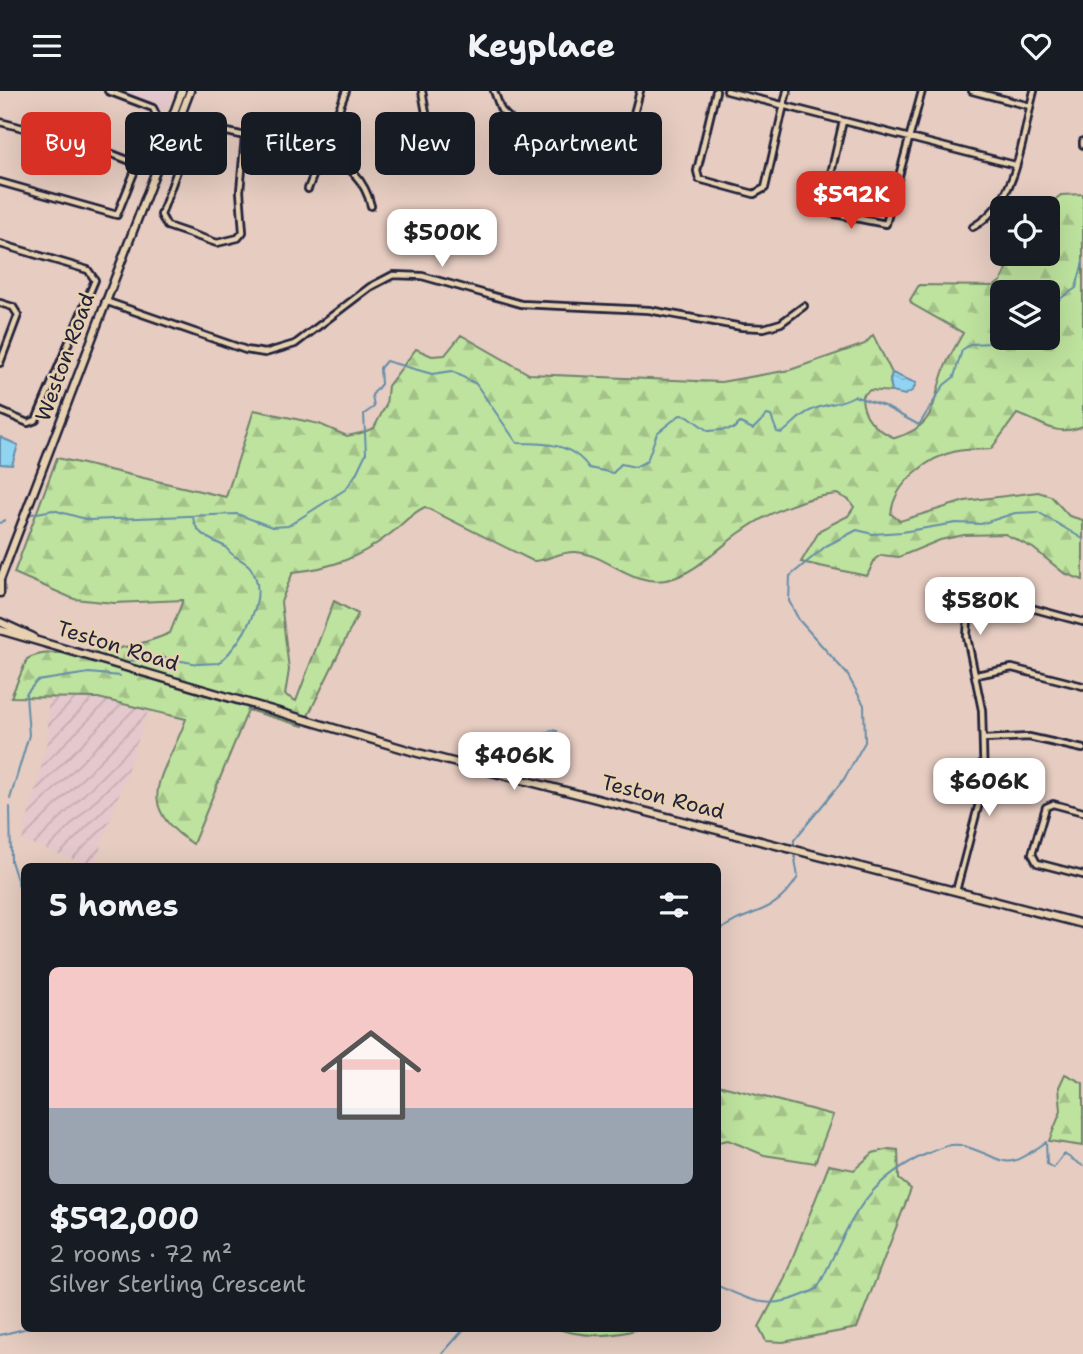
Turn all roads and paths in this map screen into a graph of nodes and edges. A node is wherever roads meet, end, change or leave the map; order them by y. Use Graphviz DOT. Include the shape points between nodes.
graph roads {
  1 [pos="108,91"];
  2 [pos="182,91"];
  3 [pos="190,91"];
  4 [pos="346,91"];
  5 [pos="422,91"];
  6 [pos="494,91"];
  7 [pos="639,91"];
  8 [pos="716,91"];
  9 [pos="726,91"];
  10 [pos="788,91"];
  11 [pos="922,91"];
  12 [pos="972,91"];
  13 [pos="1034,91"];
  14 [pos="784,106"];
  15 [pos="1030,106"];
  16 [pos="157,112"];
  17 [pos="174,112"];
  18 [pos="182,112"];
  19 [pos="338,112"];
  20 [pos="426,112"];
  21 [pos="843,121"];
  22 [pos="0,122"];
  23 [pos="245,136"];
  24 [pos="910,138"];
  25 [pos="125,159"];
  26 [pos="1015,165"];
  27 [pos="134,175"];
  28 [pos="154,175"];
  29 [pos="314,175"];
  30 [pos="358,175"];
  31 [pos="0,182"];
  32 [pos="308,189"];
  33 [pos="371,206"];
  34 [pos="973,227"];
  35 [pos="0,243"];
  36 [pos="105,301"];
  37 [pos="0,303"];
  38 [pos="804,306"];
  39 [pos="0,363"];
  40 [pos="0,411"];
  41 [pos="0,581"];
  42 [pos="0,593"];
  43 [pos="0,622"];
  44 [pos="1083,622"];
  45 [pos="0,630"];
  46 [pos="34,638"];
  47 [pos="976,675"];
  48 [pos="1083,686"];
  49 [pos="983,739"];
  50 [pos="1083,749"];
  51 [pos="1083,812"];
  52 [pos="1083,875"];
  53 [pos="956,891"];
  54 [pos="1083,924"];
  1 -- 16 [label="street"];
  2 -- 17 [label="street, Weston Road"];
  3 -- 18 [label="street, Weston Road"];
  4 -- 19 [label="street"];
  5 -- 20 [label="street"];
  6 -- 7 [label="street" via="501,110 519,128 612,154 624,151"];
  8 -- 14 [label="street" via="699,179 754,194 765,188"];
  9 -- 14 [label="street"];
  10 -- 14 [label="street"];
  11 -- 24 [label="street"];
  12 -- 15 [label="street"];
  13 -- 15 [label="street"];
  14 -- 21 [label="street"];
  15 -- 26 [label="street"];
  21 -- 24 [label="street"];
  21 -- 24 [label="street" via="823,202 830,213 886,224"];
  22 -- 25 [label="street"];
  23 -- 23 [label="street" via="240,191 243,232 238,238 217,243 167,226 161,215 191,132 201,126"];
  24 -- 26 [label="street"];
  26 -- 34 [label="street" via="1004,197"];
  27 -- 31 [label="street" via="121,210 114,216"];
  28 -- 36 [label="street, Weston Road"];
  29 -- 32 [label="street"];
  30 -- 33 [label="street" via="367,187"];
  35 -- 40 [label="street" via="80,268 95,280 36,420 28,423"];
  36 -- 38 [label="street" via="234,347 265,352 295,344 393,275 422,277 521,304 649,310 742,327 781,323"];
  36 -- 41 [label="street, Weston Road"];
  37 -- 39 [label="street" via="13,307 18,315"];
  41 -- 42 [label="street, Weston Road"];
  43 -- 46 [label="street, Teston Road"];
  44 -- 47 [label="street" via="1020,605 969,600 967,637"];
  45 -- 46 [label="street, Teston Road"];
  46 -- 53 [label="street, Teston Road" via="418,753"];
  47 -- 48 [label="street" via="1012,668"];
  47 -- 49 [label="street"];
  49 -- 50 [label="street" via="1029,737"];
  49 -- 53 [label="street" via="983,791"];
  51 -- 52 [label="street" via="1053,804 1046,807 1032,854 1040,864"];
  53 -- 54 [label="street, Teston Road"];
}
